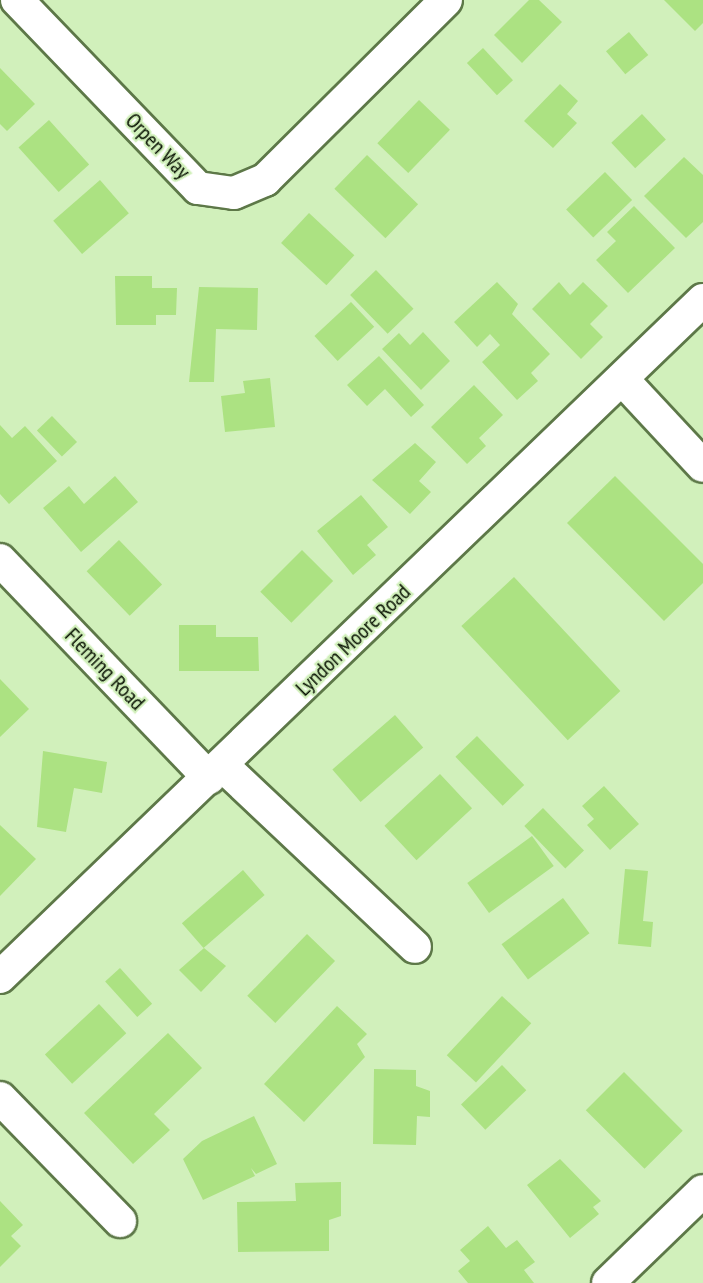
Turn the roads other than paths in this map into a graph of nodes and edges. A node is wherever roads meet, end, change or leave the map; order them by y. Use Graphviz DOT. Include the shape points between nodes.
graph roads {
  1 [pos="17,0"];
  2 [pos="446,0"];
  3 [pos="703,300"];
  4 [pos="623,380"];
  5 [pos="703,466"];
  6 [pos="0,560"];
  7 [pos="216,772"];
  8 [pos="415,947"];
  9 [pos="0,977"];
  10 [pos="0,1098"];
  11 [pos="703,1191"];
  12 [pos="120,1221"];
  13 [pos="608,1283"];
  1 -- 2 [label="street, Orpen Way" via="198,188 234,193 265,180"];
  3 -- 4 [label="street, Lyndon Moore Road"];
  4 -- 5 [label="street"];
  4 -- 7 [label="street, Lyndon Moore Road"];
  6 -- 7 [label="street, Fleming Road"];
  7 -- 8 [label="street, Fleming Road"];
  7 -- 9 [label="street, Lyndon Moore Road"];
  10 -- 12 [label="street"];
  11 -- 13 [label="street"];
}
